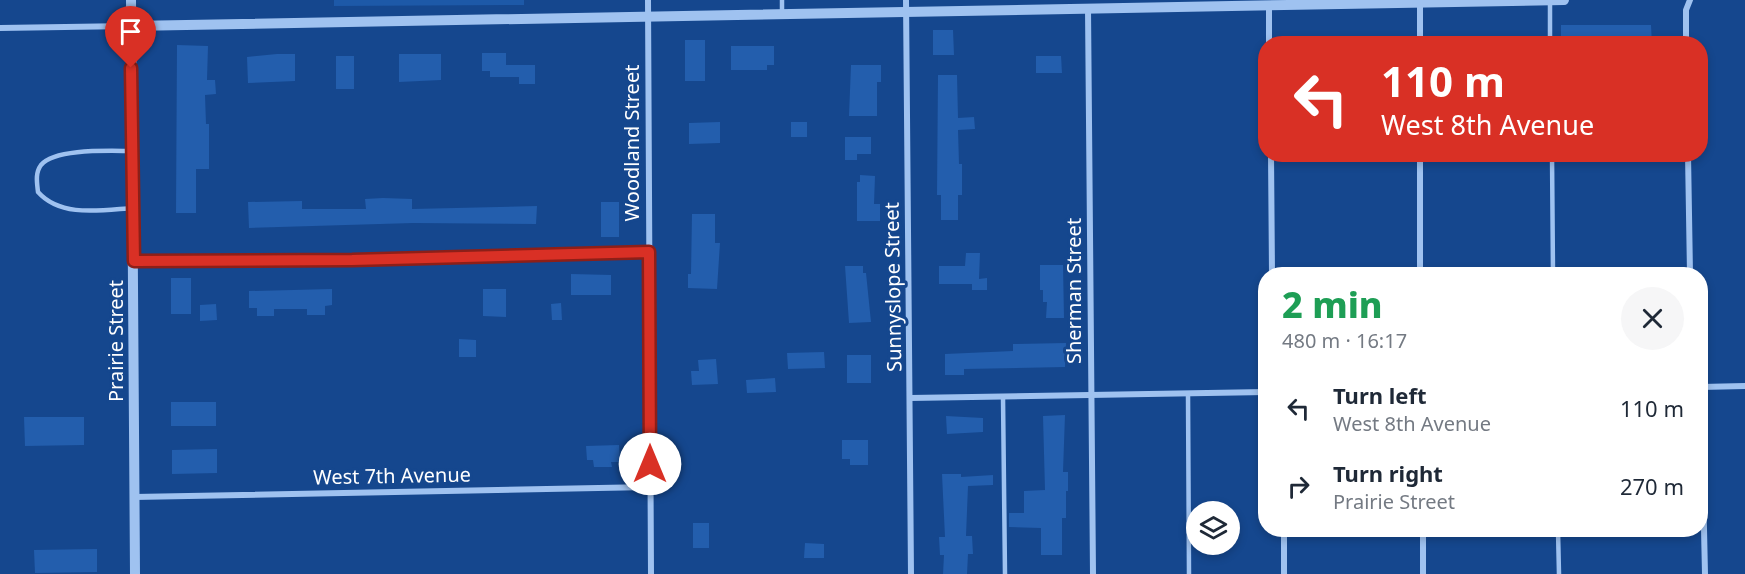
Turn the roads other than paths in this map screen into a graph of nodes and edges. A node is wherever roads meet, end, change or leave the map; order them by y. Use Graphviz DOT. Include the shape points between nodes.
graph roads {
  1 [pos="131,0"];
  2 [pos="648,0"];
  3 [pos="782,0"];
  4 [pos="1550,0"];
  5 [pos="1562,0"];
  6 [pos="1690,0"];
  7 [pos="1420,1"];
  8 [pos="1309,2"];
  9 [pos="1176,3"];
  10 [pos="1039,4"];
  11 [pos="1269,5"];
  12 [pos="906,6"];
  13 [pos="1088,8"];
  14 [pos="782,13"];
  15 [pos="648,15"];
  16 [pos="130,26"];
  17 [pos="0,28"];
  18 [pos="1269,36"];
  19 [pos="1420,36"];
  20 [pos="1550,36"];
  21 [pos="1686,36"];
  22 [pos="132,151"];
  23 [pos="1271,162"];
  24 [pos="1420,162"];
  25 [pos="1552,162"];
  26 [pos="1688,162"];
  27 [pos="133,208"];
  28 [pos="649,252"];
  29 [pos="134,261"];
  30 [pos="1272,267"];
  31 [pos="1420,267"];
  32 [pos="1553,267"];
  33 [pos="1690,267"];
  34 [pos="1745,386"];
  35 [pos="1708,387"];
  36 [pos="1258,392"];
  37 [pos="1188,394"];
  38 [pos="1091,396"];
  39 [pos="1003,398"];
  40 [pos="910,399"];
  41 [pos="650,487"];
  42 [pos="134,497"];
  43 [pos="1284,537"];
  44 [pos="1423,537"];
  45 [pos="1558,537"];
  46 [pos="1704,537"];
  47 [pos="135,574"];
  48 [pos="651,574"];
  49 [pos="911,574"];
  50 [pos="1005,574"];
  51 [pos="1093,574"];
  52 [pos="1189,574"];
  53 [pos="1284,574"];
  54 [pos="1423,574"];
  55 [pos="1559,574"];
  56 [pos="1705,574"];
  1 -- 16 [label="street, Prairie Street"];
  2 -- 15 [label="street, Woodland Street"];
  3 -- 14 [label="lane"];
  4 -- 5 [label="street"];
  4 -- 7 [label="street"];
  4 -- 20 [label="lane"];
  6 -- 21 [label="street"];
  7 -- 8 [label="street"];
  7 -- 19 [label="street"];
  8 -- 11 [label="street"];
  9 -- 11 [label="street"];
  9 -- 13 [label="street"];
  10 -- 12 [label="street"];
  10 -- 13 [label="street"];
  11 -- 18 [label="street"];
  12 -- 14 [label="street"];
  12 -- 40 [label="street, Sunnyslope Street"];
  13 -- 38 [label="street, Sherman Street"];
  14 -- 15 [label="street"];
  15 -- 16 [label="street"];
  15 -- 28 [label="street, Woodland Street"];
  16 -- 17 [label="street"];
  16 -- 22 [label="street, Prairie Street"];
  22 -- 27 [label="street, Prairie Street"];
  22 -- 27 [label="lane" via="54,156 41,166 36,178 38,192 56,206 87,211"];
  23 -- 30 [label="street"];
  24 -- 31 [label="street"];
  25 -- 32 [label="lane"];
  26 -- 33 [label="street"];
  27 -- 29 [label="street, Prairie Street"];
  28 -- 29 [label="street"];
  28 -- 41 [label="street, Woodland Street"];
  29 -- 42 [label="street, Prairie Street"];
  34 -- 35 [label="street"];
  36 -- 37 [label="street"];
  37 -- 38 [label="street"];
  37 -- 52 [label="lane"];
  38 -- 39 [label="street"];
  38 -- 51 [label="street, Sherman Street"];
  39 -- 40 [label="street"];
  39 -- 50 [label="lane"];
  40 -- 49 [label="street, Sunnyslope Street"];
  41 -- 42 [label="street, West 7th Avenue"];
  41 -- 48 [label="street, Woodland Street"];
  42 -- 47 [label="street, Prairie Street"];
  43 -- 53 [label="street"];
  44 -- 54 [label="street"];
  45 -- 55 [label="lane"];
  46 -- 56 [label="street"];
}
